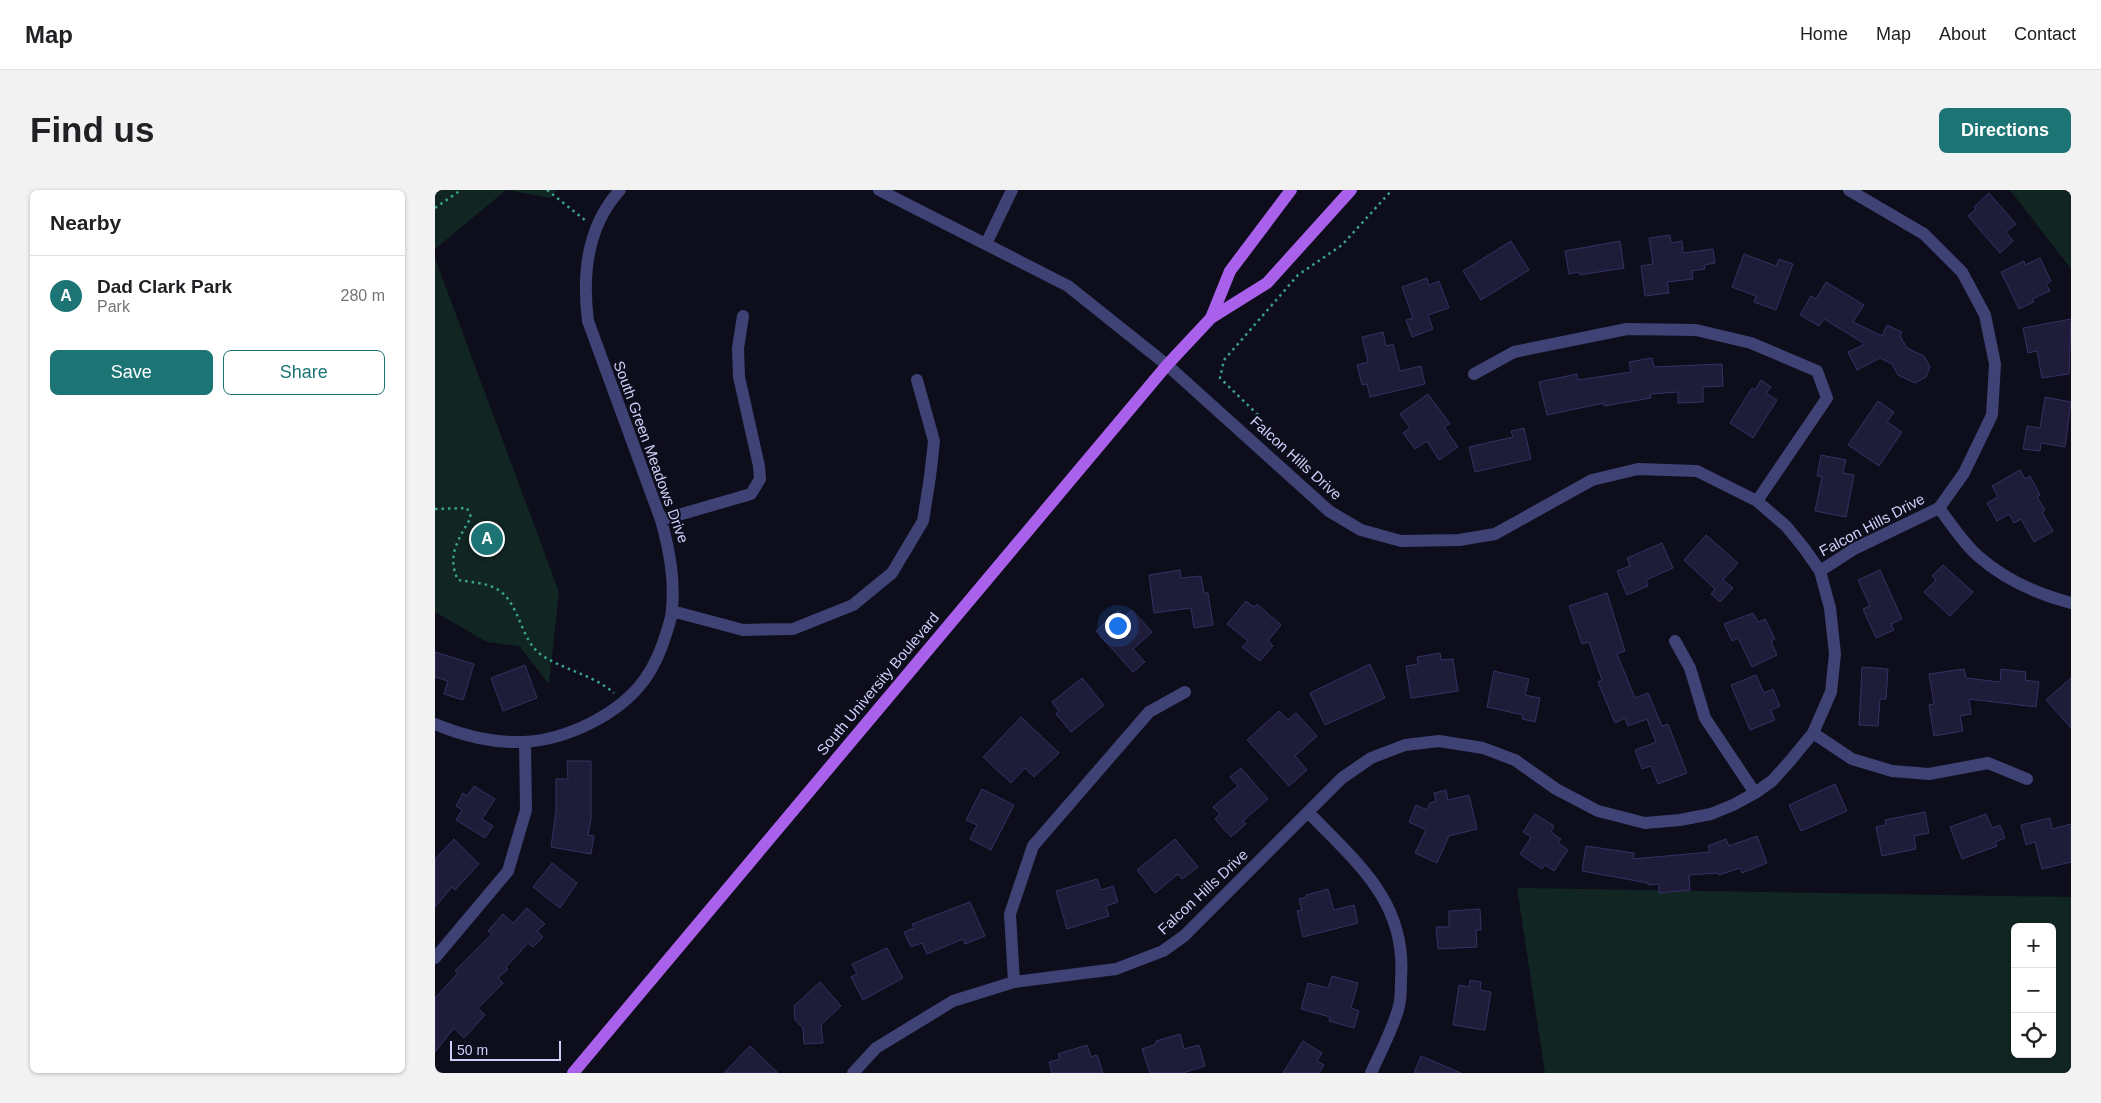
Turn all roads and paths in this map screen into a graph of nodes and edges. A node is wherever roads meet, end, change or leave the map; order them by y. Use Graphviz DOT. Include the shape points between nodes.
graph roads {
  1 [pos="461,190"];
  2 [pos="547,190"];
  3 [pos="621,190"];
  4 [pos="879,190"];
  5 [pos="1012,190"];
  6 [pos="1291,190"];
  7 [pos="1351,190"];
  8 [pos="1392,190"];
  9 [pos="1849,190"];
  10 [pos="435,208"];
  11 [pos="596,229"];
  12 [pos="986,244"];
  13 [pos="743,316"];
  14 [pos="1211,318"];
  15 [pos="1167,366"];
  16 [pos="1474,374"];
  17 [pos="917,380"];
  18 [pos="1258,415"];
  19 [pos="1757,501"];
  20 [pos="435,508"];
  21 [pos="1939,508"];
  22 [pos="661,520"];
  23 [pos="1820,571"];
  24 [pos="2071,603"];
  25 [pos="672,611"];
  26 [pos="1675,641"];
  27 [pos="1185,692"];
  28 [pos="623,702"];
  29 [pos="435,724"];
  30 [pos="1813,733"];
  31 [pos="525,742"];
  32 [pos="2027,779"];
  33 [pos="1755,794"];
  34 [pos="1309,813"];
  35 [pos="435,958"];
  36 [pos="1014,982"];
  37 [pos="573,1073"];
  38 [pos="853,1073"];
  39 [pos="1371,1073"];
  1 -- 10 [label="path"];
  2 -- 11 [label="path"];
  3 -- 11 [label="street, South Green Meadows Drive" via="610,202"];
  4 -- 12 [label="street"];
  5 -- 12 [label="street"];
  6 -- 14 [label="main road, South University Boulevard" via="1230,271"];
  7 -- 14 [label="main road, South University Boulevard" via="1267,283"];
  8 -- 18 [label="path" via="1342,245 1298,275 1224,360 1220,378"];
  9 -- 21 [label="street, Falcon Hills Drive" via="1924,234 1962,272 1985,315 1995,364 1992,415 1964,473"];
  11 -- 22 [label="street, South Green Meadows Drive" via="587,258 584,291 588,321"];
  12 -- 15 [label="street" via="1068,286"];
  13 -- 22 [label="street" via="738,348 739,377 760,479 751,494"];
  14 -- 15 [label="main road, South University Boulevard"];
  15 -- 19 [label="street, Falcon Hills Drive" via="1329,511 1361,530 1401,541 1459,540 1495,534 1592,480 1639,468 1697,471"];
  15 -- 37 [label="main road, South University Boulevard"];
  16 -- 19 [label="street" via="1514,352 1627,329 1696,330 1742,340 1817,371 1827,398"];
  17 -- 25 [label="street" via="934,441 931,477 923,521 892,573 853,605 793,629 743,630"];
  19 -- 23 [label="street, Falcon Hills Drive" via="1786,526"];
  20 -- 28 [label="path" via="467,508 471,517 454,549 452,568 458,580 495,588 507,597 533,648 543,656 583,673 608,688"];
  21 -- 23 [label="street, Falcon Hills Drive" via="1854,549"];
  21 -- 24 [label="street, Falcon Hills Drive" via="1977,556 2044,596"];
  22 -- 25 [label="street, South Green Meadows Drive" via="670,554"];
  23 -- 30 [label="street, Falcon Hills Drive" via="1830,608 1835,654 1831,692"];
  25 -- 28 [label="street, South Green Meadows Drive" via="656,660 644,680"];
  26 -- 33 [label="street" via="1690,668 1705,718"];
  27 -- 36 [label="street" via="1149,712 1033,846 1010,914"];
  28 -- 31 [label="street, South Green Meadows Drive" via="580,728"];
  29 -- 31 [label="street, South Green Meadows Drive" via="461,735 489,741"];
  30 -- 32 [label="street" via="1852,759 1893,771 1929,774 1988,763"];
  30 -- 33 [label="street, Falcon Hills Drive" via="1772,780"];
  31 -- 35 [label="street" via="526,810 508,871"];
  33 -- 34 [label="street, Falcon Hills Drive" via="1711,814 1645,823 1598,811 1556,789 1515,760 1483,748 1439,740 1405,745 1371,758 1342,778"];
  34 -- 36 [label="street, Falcon Hills Drive" via="1184,936 1163,951 1116,969"];
  34 -- 39 [label="street" via="1370,877 1390,911 1401,942 1399,1006"];
  36 -- 38 [label="street, Falcon Hills Drive" via="953,1000 876,1048"];
}
